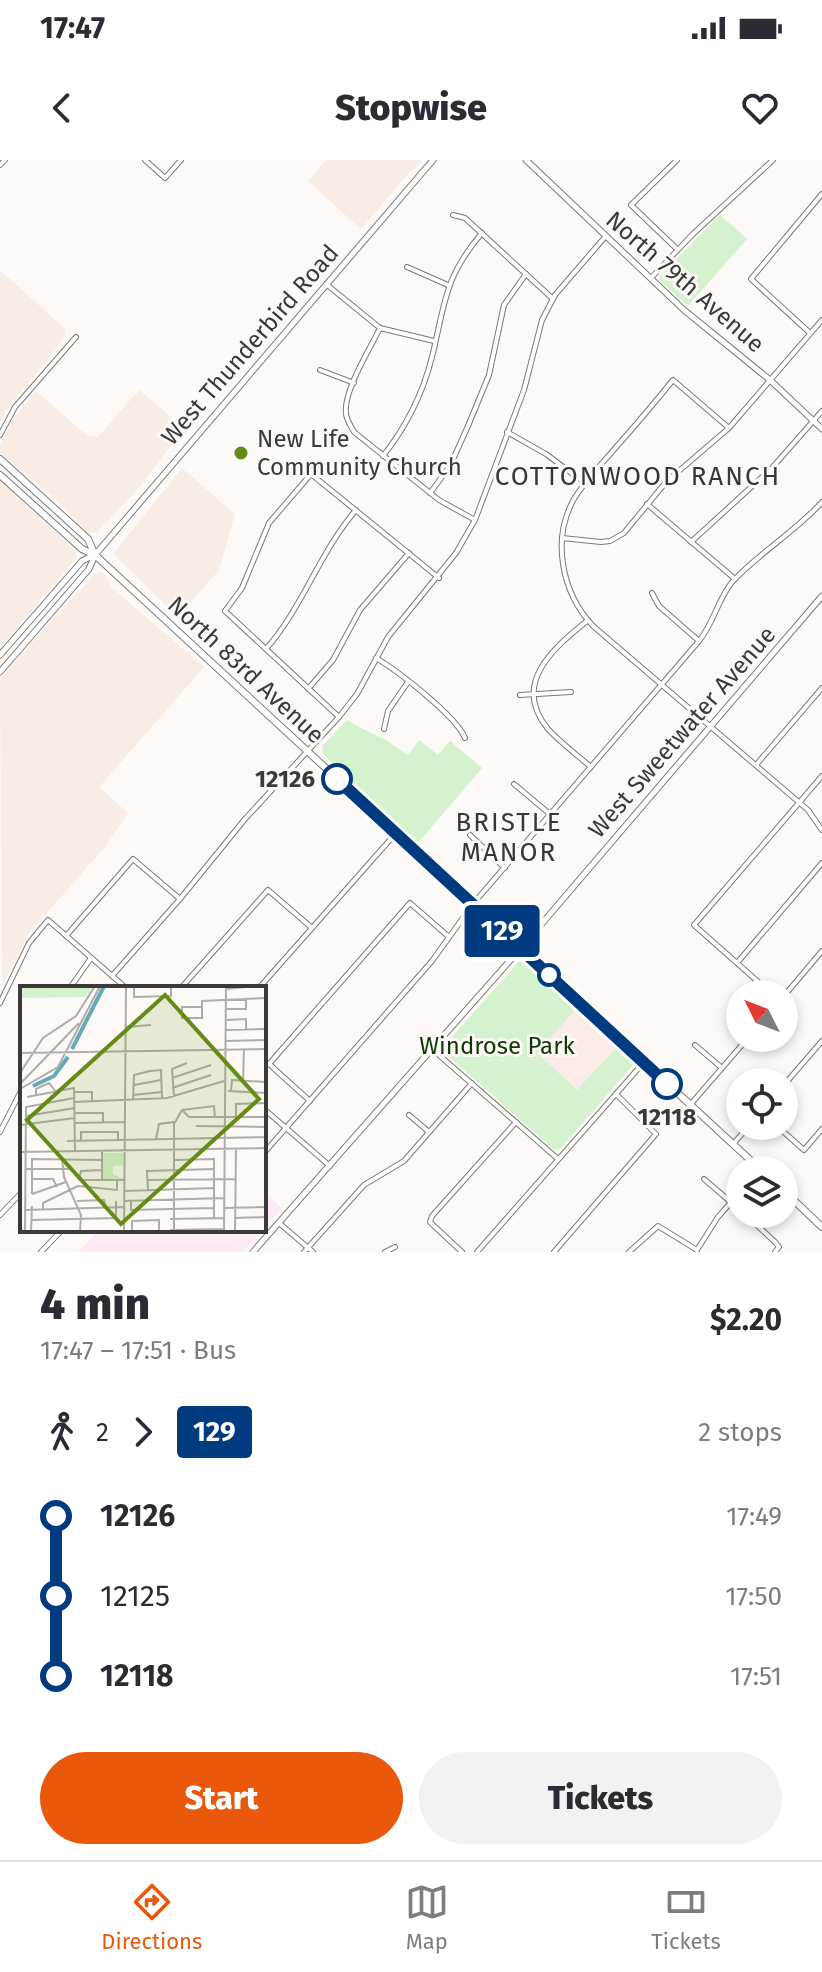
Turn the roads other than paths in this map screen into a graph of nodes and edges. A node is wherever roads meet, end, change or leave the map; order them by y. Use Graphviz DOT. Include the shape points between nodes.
graph roads {
  1 [pos="5,160"];
  2 [pos="145,160"];
  3 [pos="181,160"];
  4 [pos="433,160"];
  5 [pos="526,160"];
  6 [pos="677,160"];
  7 [pos="773,160"];
  8 [pos="0,165"];
  9 [pos="822,194"];
  10 [pos="453,215"];
  11 [pos="482,233"];
  12 [pos="605,237"];
  13 [pos="677,249"];
  14 [pos="407,267"];
  15 [pos="526,274"];
  16 [pos="650,279"];
  17 [pos="326,284"];
  18 [pos="448,285"];
  19 [pos="553,299"];
  20 [pos="822,320"];
  21 [pos="380,328"];
  22 [pos="810,333"];
  23 [pos="76,337"];
  24 [pos="434,341"];
  25 [pos="320,370"];
  26 [pos="770,380"];
  27 [pos="354,383"];
  28 [pos="822,411"];
  29 [pos="813,421"];
  30 [pos="729,428"];
  31 [pos="822,429"];
  32 [pos="507,432"];
  33 [pos="0,435"];
  34 [pos="383,456"];
  35 [pos="0,459"];
  36 [pos="0,475"];
  37 [pos="585,483"];
  38 [pos="430,493"];
  39 [pos="822,502"];
  40 [pos="647,504"];
  41 [pos="356,510"];
  42 [pos="475,520"];
  43 [pos="562,538"];
  44 [pos="691,542"];
  45 [pos="409,553"];
  46 [pos="95,555"];
  47 [pos="439,578"];
  48 [pos="735,579"];
  49 [pos="652,593"];
  50 [pos="822,596"];
  51 [pos="588,620"];
  52 [pos="699,641"];
  53 [pos="266,649"];
  54 [pos="0,655"];
  55 [pos="376,658"];
  56 [pos="0,672"];
  57 [pos="408,682"];
  58 [pos="661,685"];
  59 [pos="822,688"];
  60 [pos="308,689"];
  61 [pos="571,692"];
  62 [pos="535,694"];
  63 [pos="520,695"];
  64 [pos="339,717"];
  65 [pos="710,727"];
  66 [pos="384,729"];
  67 [pos="465,738"];
  68 [pos="308,752"];
  69 [pos="755,766"];
  70 [pos="591,767"];
  71 [pos="822,776"];
  72 [pos="514,784"];
  73 [pos="799,803"];
  74 [pos="551,815"];
  75 [pos="822,830"];
  76 [pos="396,833"];
  77 [pos="470,835"];
  78 [pos="822,863"];
  79 [pos="505,868"];
  80 [pos="180,899"];
  81 [pos="473,904"];
  82 [pos="312,928"];
  83 [pos="66,936"];
  84 [pos="449,937"];
  85 [pos="521,948"];
  86 [pos="822,951"];
  87 [pos="91,958"];
  88 [pos="737,963"];
  89 [pos="112,976"];
  90 [pos="756,980"];
  91 [pos="798,980"];
  92 [pos="71,986"];
  93 [pos="124,986"];
  94 [pos="183,986"];
  95 [pos="261,986"];
  96 [pos="0,1003"];
  97 [pos="822,1041"];
  98 [pos="695,1045"];
  99 [pos="432,1049"];
  100 [pos="736,1052"];
  101 [pos="644,1062"];
  102 [pos="722,1068"];
  103 [pos="798,1069"];
  104 [pos="472,1083"];
  105 [pos="20,1093"];
  106 [pos="616,1094"];
  107 [pos="310,1101"];
  108 [pos="690,1105"];
  109 [pos="266,1111"];
  110 [pos="409,1115"];
  111 [pos="516,1122"];
  112 [pos="286,1128"];
  113 [pos="822,1129"];
  114 [pos="0,1132"];
  115 [pos="429,1132"];
  116 [pos="737,1140"];
  117 [pos="793,1140"];
  118 [pos="733,1144"];
  119 [pos="266,1151"];
  120 [pos="746,1156"];
  121 [pos="558,1159"];
  122 [pos="330,1166"];
  123 [pos="704,1179"];
  124 [pos="20,1194"];
  125 [pos="726,1198"];
  126 [pos="798,1204"];
  127 [pos="726,1208"];
  128 [pos="0,1215"];
  129 [pos="279,1223"];
  130 [pos="822,1227"];
  131 [pos="758,1228"];
  132 [pos="60,1232"];
  133 [pos="395,1247"];
  134 [pos="777,1249"];
  135 [pos="308,1251"];
  136 [pos="696,1251"];
  137 [pos="41,1252"];
  138 [pos="253,1252"];
  139 [pos="385,1252"];
  140 [pos="462,1252"];
  141 [pos="477,1252"];
  142 [pos="554,1252"];
  143 [pos="629,1252"];
  1 -- 8 [label="street"];
  2 -- 3 [label="street" via="165,178"];
  4 -- 17 [label="street, West Thunderbird Road"];
  5 -- 12 [label="street, North 79th Avenue"];
  6 -- 13 [label="street" via="631,205"];
  7 -- 13 [label="street"];
  9 -- 22 [label="street" via="751,279"];
  10 -- 11 [label="street"];
  11 -- 15 [label="street"];
  11 -- 18 [label="street"];
  12 -- 16 [label="street, North 79th Avenue"];
  12 -- 19 [label="street"];
  13 -- 16 [label="street"];
  14 -- 18 [label="street"];
  15 -- 19 [label="street"];
  15 -- 38 [label="street" via="504,305 489,375 468,426 450,466"];
  16 -- 26 [label="street, North 79th Avenue"];
  17 -- 21 [label="street"];
  17 -- 46 [label="street, West Thunderbird Road"];
  18 -- 24 [label="street"];
  19 -- 32 [label="street" via="539,327 524,390"];
  20 -- 22 [label="street"];
  21 -- 24 [label="street"];
  21 -- 27 [label="street"];
  22 -- 26 [label="street"];
  23 -- 33 [label="street" via="15,407"];
  24 -- 34 [label="street" via="409,420"];
  25 -- 27 [label="street"];
  26 -- 29 [label="street, North 79th Avenue"];
  26 -- 30 [label="street"];
  27 -- 34 [label="street" via="345,411 354,432"];
  28 -- 29 [label="street"];
  29 -- 31 [label="street, North 79th Avenue"];
  29 -- 44 [label="street" via="771,469"];
  30 -- 37 [label="street" via="673,380"];
  30 -- 40 [label="street"];
  32 -- 37 [label="street"];
  32 -- 42 [label="street"];
  34 -- 38 [label="street"];
  35 -- 46 [label="main road, North 83rd Avenue" via="88,539"];
  36 -- 46 [label="main road, North 83rd Avenue"];
  37 -- 43 [label="street" via="569,510"];
  38 -- 42 [label="street"];
  39 -- 48 [label="street"];
  40 -- 43 [label="street" via="618,538"];
  40 -- 44 [label="street"];
  41 -- 45 [label="street"];
  41 -- 53 [label="street" via="333,538 285,628"];
  41 -- 53 [label="street" via="311,474 269,523 242,588 225,611"];
  42 -- 47 [label="street"];
  43 -- 51 [label="street" via="565,578"];
  44 -- 48 [label="street"];
  45 -- 47 [label="street"];
  45 -- 60 [label="street" via="360,610 333,660"];
  46 -- 54 [label="street, West Thunderbird Road" via="82,561"];
  46 -- 56 [label="street, West Thunderbird Road" via="89,569"];
  46 -- 68 [label="main road, North 83rd Avenue"];
  47 -- 55 [label="street"];
  48 -- 52 [label="street"];
  49 -- 52 [label="street" via="659,606"];
  50 -- 65 [label="street, West Sweetwater Avenue"];
  51 -- 58 [label="street"];
  51 -- 62 [label="street" via="547,656 538,670"];
  52 -- 58 [label="street"];
  53 -- 60 [label="street"];
  55 -- 57 [label="street"];
  55 -- 64 [label="street"];
  57 -- 66 [label="street" via="388,711"];
  57 -- 67 [label="street"];
  58 -- 65 [label="street"];
  58 -- 70 [label="street"];
  59 -- 69 [label="street"];
  60 -- 64 [label="street"];
  61 -- 62 [label="street"];
  62 -- 63 [label="street"];
  62 -- 70 [label="street" via="545,725"];
  64 -- 68 [label="street"];
  65 -- 69 [label="street"];
  65 -- 85 [label="street, West Sweetwater Avenue"];
  68 -- 76 [label="main road, North 83rd Avenue"];
  68 -- 80 [label="street"];
  69 -- 73 [label="street"];
  70 -- 74 [label="street"];
  71 -- 73 [label="street"];
  72 -- 74 [label="street"];
  73 -- 75 [label="street"];
  73 -- 88 [label="street" via="694,925"];
  74 -- 79 [label="street"];
  76 -- 81 [label="main road, North 83rd Avenue"];
  76 -- 82 [label="street"];
  77 -- 79 [label="street"];
  78 -- 88 [label="street"];
  79 -- 81 [label="street"];
  80 -- 83 [label="street" via="133,859"];
  80 -- 89 [label="street"];
  81 -- 84 [label="street"];
  81 -- 85 [label="main road, North 83rd Avenue"];
  82 -- 94 [label="street" via="268,890"];
  82 -- 95 [label="street"];
  83 -- 87 [label="street"];
  83 -- 96 [label="street" via="48,920 29,943"];
  84 -- 107 [label="street"];
  84 -- 107 [label="street" via="410,903 269,1064"];
  85 -- 99 [label="street, West Sweetwater Avenue"];
  85 -- 101 [label="main road, North 83rd Avenue"];
  86 -- 91 [label="street"];
  87 -- 89 [label="street"];
  87 -- 92 [label="street"];
  88 -- 90 [label="street"];
  89 -- 93 [label="street"];
  97 -- 103 [label="street"];
  98 -- 102 [label="street"];
  99 -- 104 [label="street"];
  99 -- 122 [label="street, West Sweetwater Avenue"];
  100 -- 102 [label="street"];
  101 -- 106 [label="street"];
  101 -- 108 [label="main road, North 83rd Avenue"];
  102 -- 108 [label="street"];
  104 -- 111 [label="street"];
  104 -- 115 [label="street"];
  105 -- 114 [label="street"];
  106 -- 121 [label="street"];
  106 -- 142 [label="street" via="656,1134"];
  107 -- 112 [label="street"];
  108 -- 118 [label="main road, North 83rd Avenue"];
  109 -- 112 [label="street"];
  110 -- 115 [label="street"];
  111 -- 121 [label="street"];
  111 -- 140 [label="street" via="432,1216 430,1222"];
  112 -- 119 [label="street"];
  112 -- 122 [label="street"];
  113 -- 117 [label="street" via="804,1150"];
  115 -- 135 [label="street" via="404,1161 364,1185"];
  116 -- 118 [label="street"];
  118 -- 120 [label="main road, North 83rd Avenue"];
  121 -- 141 [label="street"];
  122 -- 129 [label="street, West Sweetwater Avenue"];
  123 -- 125 [label="street"];
  124 -- 128 [label="street"];
  126 -- 130 [label="main road"];
  127 -- 136 [label="street"];
  129 -- 135 [label="street"];
  129 -- 138 [label="street, West Sweetwater Avenue"];
  131 -- 134 [label="street"];
  132 -- 137 [label="street"];
  133 -- 139 [label="street"];
  136 -- 143 [label="street" via="658,1226"];
}
